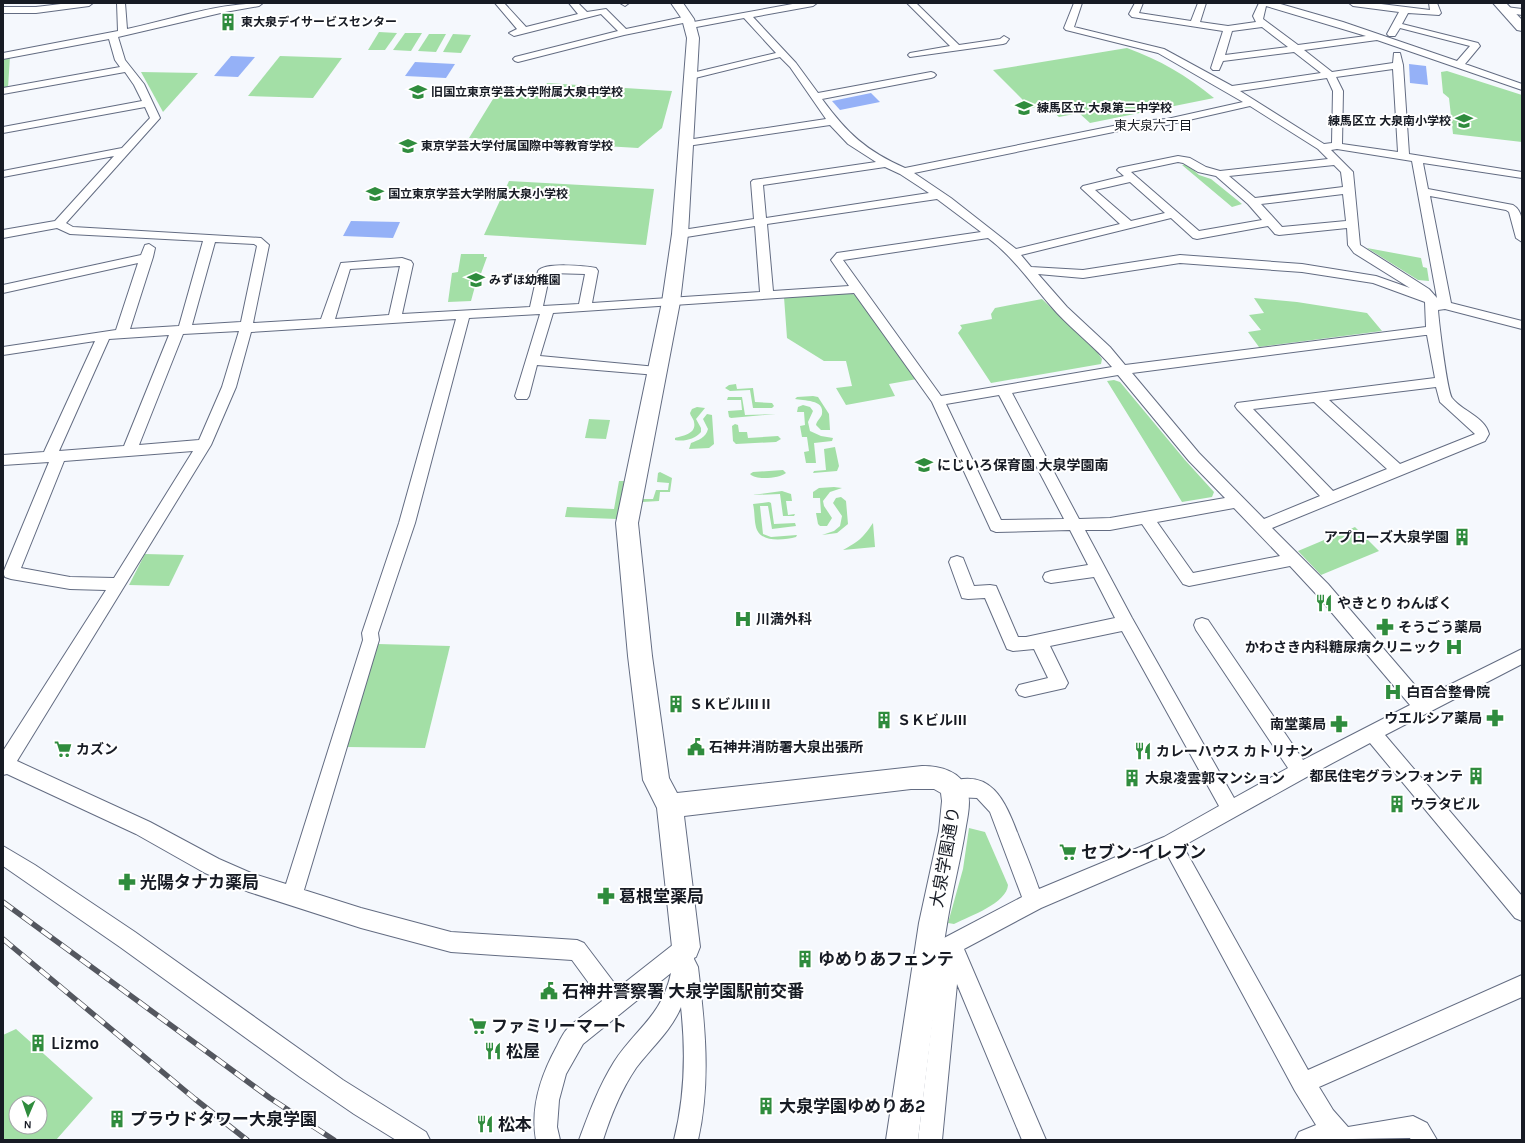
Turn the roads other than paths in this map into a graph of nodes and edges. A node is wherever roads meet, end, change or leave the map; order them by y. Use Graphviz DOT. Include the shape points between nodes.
graph roads {
  1 [pos="89,3"];
  2 [pos="121,3"];
  3 [pos="259,3"];
  4 [pos="499,3"];
  5 [pos="573,3"];
  6 [pos="677,3"];
  7 [pos="813,3"];
  8 [pos="911,3"];
  9 [pos="1078,3"];
  10 [pos="1139,3"];
  11 [pos="1202,3"];
  12 [pos="1263,3"];
  13 [pos="1267,3"];
  14 [pos="1353,3"];
  15 [pos="1433,3"];
  16 [pos="246,4"];
  17 [pos="1500,5"];
  18 [pos="3,10"];
  19 [pos="1405,10"];
  20 [pos="1522,12"];
  21 [pos="746,15"];
  22 [pos="585,16"];
  23 [pos="690,22"];
  24 [pos="1265,24"];
  25 [pos="1340,24"];
  26 [pos="1194,25"];
  27 [pos="1397,25"];
  28 [pos="1522,27"];
  29 [pos="1228,29"];
  30 [pos="524,31"];
  31 [pos="624,32"];
  32 [pos="514,33"];
  33 [pos="118,34"];
  34 [pos="1378,37"];
  35 [pos="1004,39"];
  36 [pos="1392,42"];
  37 [pos="957,48"];
  38 [pos="1297,48"];
  39 [pos="782,54"];
  40 [pos="913,55"];
  41 [pos="3,56"];
  42 [pos="518,59"];
  43 [pos="1219,59"];
  44 [pos="1398,64"];
  45 [pos="1459,65"];
  46 [pos="126,69"];
  47 [pos="931,75"];
  48 [pos="1330,75"];
  49 [pos="691,76"];
  50 [pos="1207,76"];
  51 [pos="1522,87"];
  52 [pos="1230,89"];
  53 [pos="3,91"];
  54 [pos="816,97"];
  55 [pos="149,103"];
  56 [pos="1251,103"];
  57 [pos="832,120"];
  58 [pos="3,130"];
  59 [pos="687,143"];
  60 [pos="1337,146"];
  61 [pos="1322,147"];
  62 [pos="125,151"];
  63 [pos="1404,157"];
  64 [pos="1417,159"];
  65 [pos="1336,161"];
  66 [pos="886,164"];
  67 [pos="904,172"];
  68 [pos="3,174"];
  69 [pos="1220,174"];
  70 [pos="1522,175"];
  71 [pos="1132,178"];
  72 [pos="1349,190"];
  73 [pos="1424,192"];
  74 [pos="939,195"];
  75 [pos="1252,202"];
  76 [pos="1174,214"];
  77 [pos="1270,222"];
  78 [pos="761,223"];
  79 [pos="59,224"];
  80 [pos="1127,224"];
  81 [pos="1353,224"];
  82 [pos="3,234"];
  83 [pos="680,234"];
  84 [pos="991,234"];
  85 [pos="152,235"];
  86 [pos="210,238"];
  87 [pos="1522,238"];
  88 [pos="1014,253"];
  89 [pos="147,257"];
  90 [pos="1029,270"];
  91 [pos="3,289"];
  92 [pos="857,289"];
  93 [pos="767,295"];
  94 [pos="671,302"];
  95 [pos="1431,303"];
  96 [pos="1445,305"];
  97 [pos="585,307"];
  98 [pos="541,310"];
  99 [pos="463,316"];
  100 [pos="395,318"];
  101 [pos="327,322"];
  102 [pos="1522,325"];
  103 [pos="247,327"];
  104 [pos="182,330"];
  105 [pos="1433,331"];
  106 [pos="122,333"];
  107 [pos="104,335"];
  108 [pos="3,351"];
  109 [pos="532,360"];
  110 [pos="1122,370"];
  111 [pos="658,371"];
  112 [pos="1442,382"];
  113 [pos="1003,389"];
  114 [pos="522,396"];
  115 [pos="1316,397"];
  116 [pos="938,401"];
  117 [pos="204,445"];
  118 [pos="130,451"];
  119 [pos="54,457"];
  120 [pos="3,460"];
  121 [pos="1398,471"];
  122 [pos="1331,498"];
  123 [pos="1237,502"];
  124 [pos="1146,518"];
  125 [pos="1073,525"];
  126 [pos="1262,526"];
  127 [pos="1293,559"];
  128 [pos="957,562"];
  129 [pos="1098,570"];
  130 [pos="1051,577"];
  131 [pos="118,584"];
  132 [pos="1126,623"];
  133 [pos="1202,625"];
  134 [pos="1039,641"];
  135 [pos="1522,656"];
  136 [pos="1025,690"];
  137 [pos="1422,706"];
  138 [pos="1372,733"];
  139 [pos="3,765"];
  140 [pos="1300,770"];
  141 [pos="954,789"];
  142 [pos="670,806"];
  143 [pos="1231,810"];
  144 [pos="1171,843"];
  145 [pos="3,855"];
  146 [pos="292,896"];
  147 [pos="1034,901"];
  148 [pos="1522,911"];
  149 [pos="951,945"];
  150 [pos="686,947"];
  151 [pos="1522,986"];
  152 [pos="616,1003"];
  153 [pos="1303,1083"];
  154 [pos="1340,1136"];
  155 [pos="544,1138"];
  156 [pos="418,1140"];
  157 [pos="591,1140"];
  158 [pos="686,1140"];
  159 [pos="902,1140"];
  160 [pos="930,1140"];
  161 [pos="1034,1140"];
  162 [pos="1307,1140"];
  163 [pos="1424,1140"];
  1 -- 18 [label="street" via="36,10"];
  2 -- 33 [label="street"];
  3 -- 16 [label="street"];
  4 -- 30 [label="street"];
  5 -- 22 [label="street"];
  6 -- 23 [label="street"];
  7 -- 21 [label="street"];
  8 -- 37 [label="street"];
  9 -- 50 [label="street" via="1069,28 1161,51"];
  10 -- 26 [label="street" via="1135,15"];
  11 -- 26 [label="street"];
  12 -- 24 [label="street" via="1258,16"];
  13 -- 25 [label="street"];
  14 -- 19 [label="street"];
  14 -- 25 [label="street"];
  15 -- 19 [label="street" via="1436,13"];
  16 -- 33 [label="street" via="200,11"];
  17 -- 20 [label="street"];
  17 -- 28 [label="street"];
  19 -- 27 [label="street"];
  21 -- 23 [label="street"];
  21 -- 39 [label="street"];
  22 -- 30 [label="street"];
  22 -- 31 [label="street" via="604,11"];
  23 -- 31 [label="street"];
  23 -- 49 [label="street" via="693,38"];
  24 -- 29 [label="street"];
  24 -- 38 [label="street"];
  25 -- 34 [label="street"];
  26 -- 29 [label="street"];
  27 -- 36 [label="street"];
  27 -- 45 [label="street" via="1474,45"];
  29 -- 43 [label="street"];
  30 -- 32 [label="street"];
  31 -- 42 [label="street"];
  33 -- 41 [label="street"];
  33 -- 46 [label="street" via="120,60"];
  34 -- 36 [label="street"];
  34 -- 38 [label="street"];
  35 -- 37 [label="street"];
  36 -- 44 [label="street"];
  36 -- 45 [label="street"];
  37 -- 40 [label="street"];
  38 -- 43 [label="street"];
  38 -- 48 [label="street"];
  39 -- 49 [label="street"];
  39 -- 54 [label="street"];
  43 -- 50 [label="street" via="1215,73"];
  44 -- 48 [label="street"];
  44 -- 63 [label="street"];
  45 -- 51 [label="street"];
  46 -- 53 [label="street"];
  46 -- 55 [label="street" via="139,84"];
  47 -- 54 [label="street"];
  48 -- 52 [label="street"];
  48 -- 60 [label="street" via="1338,91"];
  49 -- 59 [label="street"];
  50 -- 52 [label="street"];
  52 -- 56 [label="street"];
  54 -- 57 [label="street"];
  55 -- 58 [label="street"];
  55 -- 62 [label="street" via="155,118"];
  56 -- 61 [label="street"];
  56 -- 67 [label="street" via="1167,122 1138,124"];
  57 -- 59 [label="street"];
  57 -- 66 [label="street" via="852,142"];
  59 -- 83 [label="street"];
  60 -- 61 [label="street"];
  60 -- 63 [label="street"];
  61 -- 65 [label="street"];
  62 -- 68 [label="street"];
  62 -- 79 [label="street"];
  63 -- 64 [label="street"];
  64 -- 70 [label="street"];
  64 -- 73 [label="street"];
  65 -- 69 [label="street"];
  65 -- 72 [label="street" via="1347,172"];
  66 -- 67 [label="street"];
  66 -- 78 [label="street" via="757,182"];
  67 -- 74 [label="street"];
  69 -- 71 [label="street" via="1202,170 1186,160 1178,159 1123,170"];
  69 -- 75 [label="street"];
  71 -- 76 [label="street"];
  71 -- 80 [label="street" via="1087,188"];
  72 -- 75 [label="street"];
  72 -- 81 [label="street"];
  73 -- 87 [label="street" via="1509,206 1514,210"];
  73 -- 96 [label="street"];
  74 -- 78 [label="street"];
  74 -- 84 [label="street"];
  75 -- 77 [label="street"];
  76 -- 77 [label="street" via="1201,235"];
  76 -- 80 [label="street"];
  77 -- 81 [label="street" via="1279,231"];
  78 -- 83 [label="street"];
  78 -- 93 [label="street"];
  79 -- 82 [label="street"];
  79 -- 85 [label="street" via="70,230"];
  80 -- 88 [label="street"];
  81 -- 95 [label="street" via="1354,245 1358,250 1425,292"];
  83 -- 94 [label="street"];
  84 -- 88 [label="street"];
  84 -- 92 [label="street" via="841,256 837,260"];
  85 -- 86 [label="street"];
  85 -- 89 [label="street"];
  86 -- 103 [label="street" via="257,241 263,245"];
  86 -- 104 [label="street"];
  88 -- 90 [label="street"];
  89 -- 91 [label="street"];
  89 -- 106 [label="street"];
  90 -- 95 [label="street" via="1083,274 1180,259 1212,260 1302,268 1370,279"];
  90 -- 110 [label="street" via="1062,310 1105,350"];
  92 -- 93 [label="street"];
  92 -- 116 [label="street"];
  93 -- 94 [label="street"];
  94 -- 97 [label="street"];
  94 -- 111 [label="street"];
  95 -- 96 [label="street"];
  95 -- 105 [label="street"];
  96 -- 102 [label="street"];
  97 -- 98 [label="street"];
  97 -- 98 [label="street" via="592,271 549,269 544,271"];
  98 -- 99 [label="street"];
  98 -- 109 [label="street" via="542,331"];
  99 -- 100 [label="street"];
  99 -- 146 [label="street" via="407,522 370,632 371,640"];
  100 -- 101 [label="street"];
  100 -- 101 [label="street" via="406,262 345,266"];
  101 -- 103 [label="street"];
  103 -- 104 [label="street"];
  103 -- 117 [label="street" via="230,387"];
  104 -- 106 [label="street"];
  104 -- 118 [label="street"];
  105 -- 110 [label="street"];
  105 -- 112 [label="street"];
  106 -- 107 [label="street"];
  107 -- 108 [label="street"];
  107 -- 119 [label="street"];
  109 -- 111 [label="street"];
  109 -- 114 [label="street"];
  110 -- 113 [label="street"];
  110 -- 123 [label="street" via="1194,457"];
  111 -- 142 [label="street" via="627,523 656,780"];
  112 -- 115 [label="street"];
  112 -- 121 [label="street" via="1447,402 1482,434"];
  113 -- 116 [label="street"];
  113 -- 125 [label="street"];
  115 -- 121 [label="street"];
  115 -- 122 [label="street" via="1242,406"];
  116 -- 125 [label="street" via="996,526"];
  117 -- 118 [label="street"];
  117 -- 131 [label="street"];
  118 -- 119 [label="street"];
  119 -- 120 [label="street"];
  119 -- 131 [label="street" via="11,573 70,583"];
  121 -- 122 [label="street"];
  122 -- 126 [label="street"];
  123 -- 124 [label="street"];
  123 -- 126 [label="street"];
  124 -- 125 [label="street" via="1110,524"];
  124 -- 127 [label="street" via="1191,586"];
  125 -- 129 [label="street"];
  126 -- 127 [label="street"];
  127 -- 137 [label="street" via="1322,589"];
  128 -- 134 [label="street" via="968,593 990,591 1013,644"];
  129 -- 130 [label="street"];
  129 -- 132 [label="street"];
  131 -- 139 [label="street"];
  132 -- 134 [label="street"];
  132 -- 143 [label="street"];
  133 -- 140 [label="street"];
  134 -- 136 [label="street" via="1059,683"];
  135 -- 137 [label="street"];
  137 -- 138 [label="street"];
  138 -- 140 [label="street"];
  138 -- 148 [label="street"];
  139 -- 146 [label="street" via="143,828 212,866"];
  140 -- 143 [label="street"];
  141 -- 142 [label="street, 大泉学園通り" via="944,781 931,777 911,778"];
  141 -- 147 [label="street" via="979,788 990,795 998,807"];
  141 -- 159 [label="street, 大泉学園通り" via="953,824 930,942"];
  142 -- 150 [label="street"];
  143 -- 144 [label="street"];
  144 -- 147 [label="street"];
  144 -- 153 [label="street"];
  145 -- 156 [label="street" via="107,924 392,1126"];
  146 -- 152 [label="street" via="450,942 577,950"];
  147 -- 149 [label="street"];
  149 -- 160 [label="street"];
  149 -- 161 [label="street"];
  150 -- 152 [label="street"];
  150 -- 157 [label="street" via="679,985 670,1007 629,1061 610,1092 603,1104"];
  150 -- 158 [label="street" via="696,1058 695,1094"];
  151 -- 153 [label="street"];
  152 -- 155 [label="street" via="575,1036 564,1053 549,1094"];
  153 -- 154 [label="street"];
  154 -- 162 [label="street"];
  154 -- 163 [label="street" via="1410,1127 1418,1130"];
}
